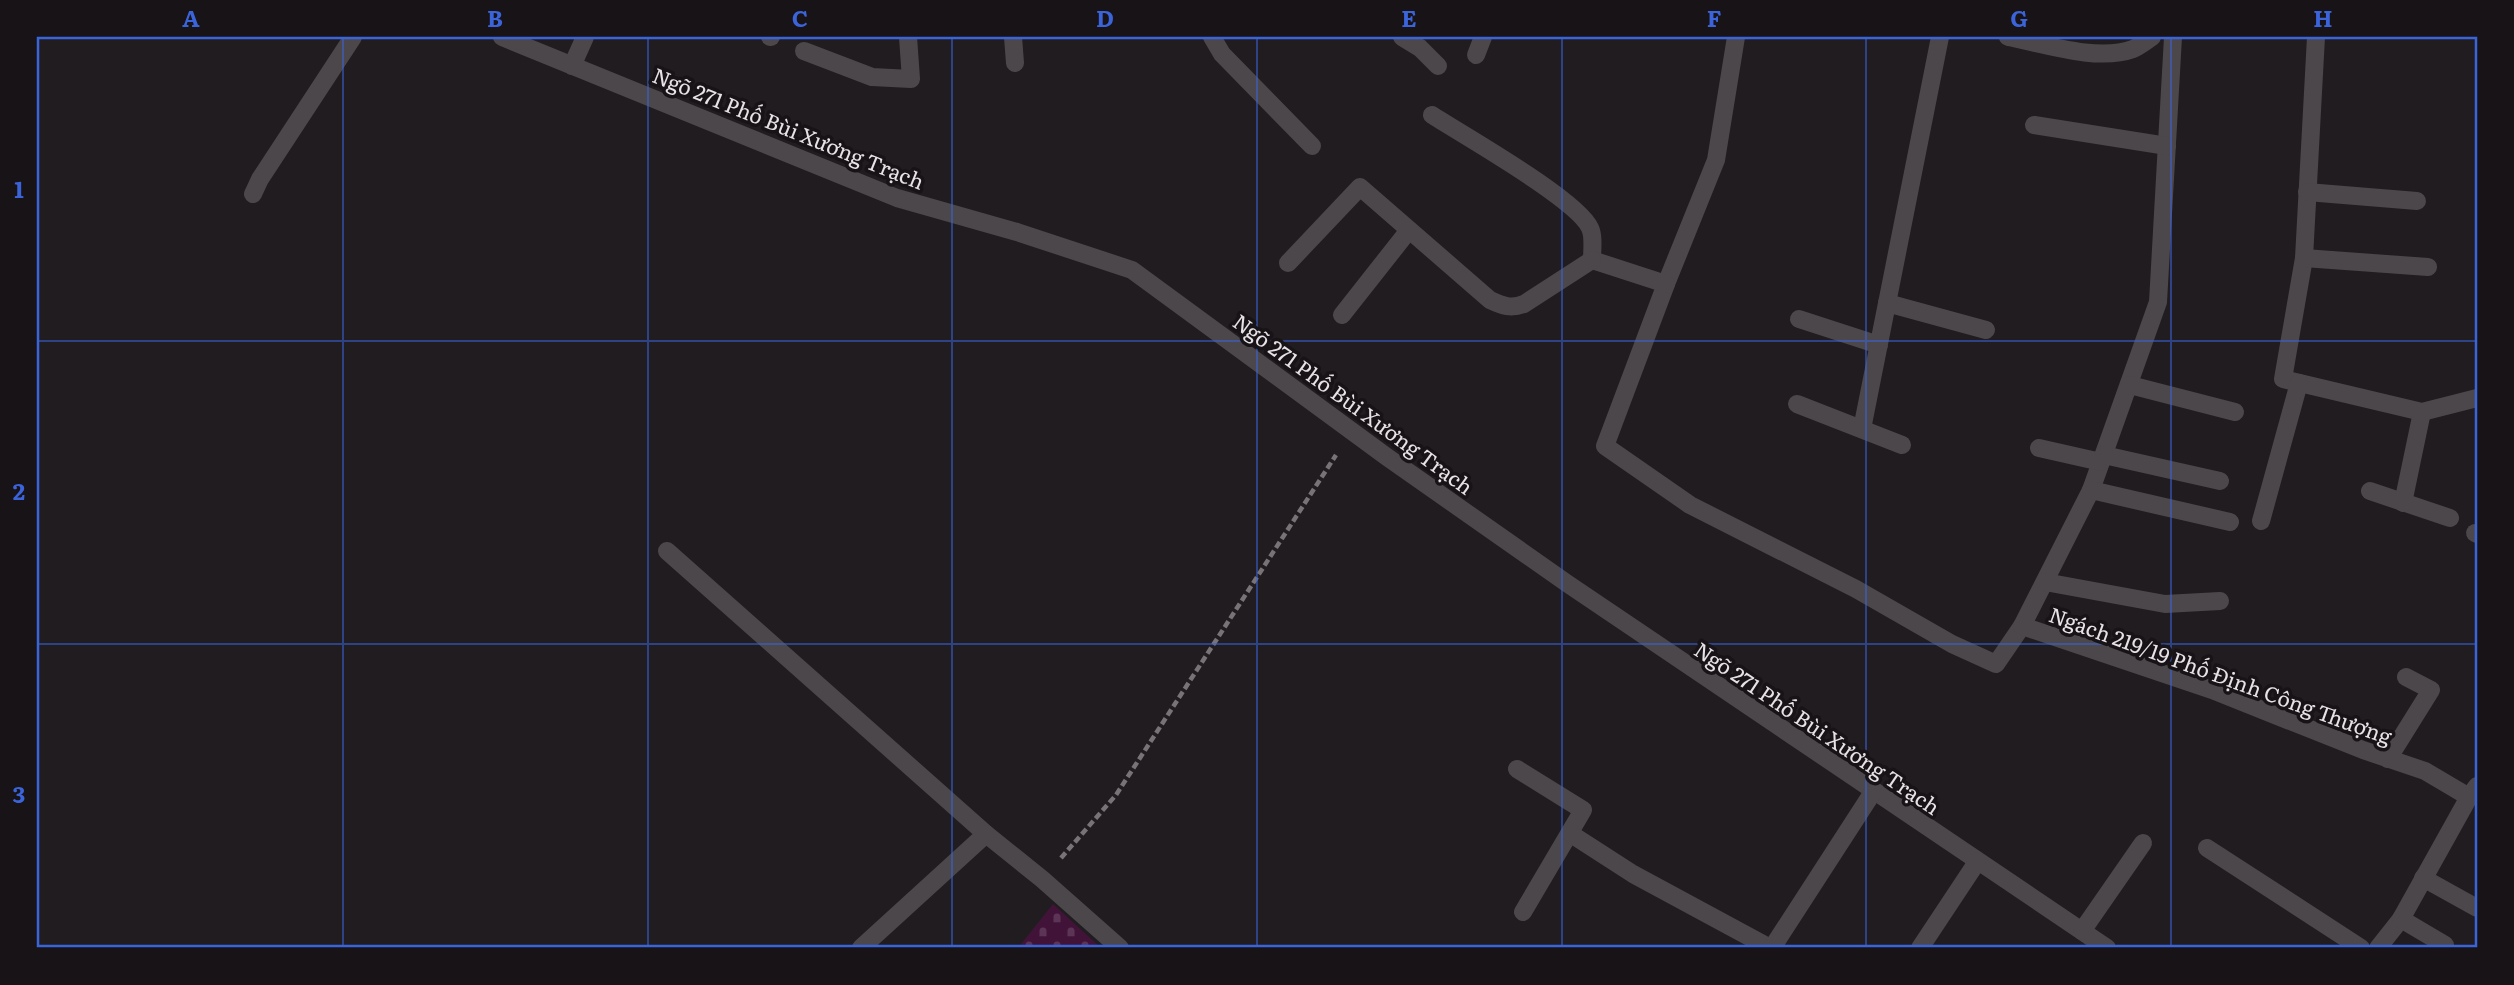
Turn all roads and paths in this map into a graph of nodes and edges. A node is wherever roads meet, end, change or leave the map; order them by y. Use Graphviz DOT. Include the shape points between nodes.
graph roads {
  1 [pos="353,37"];
  2 [pos="502,37"];
  3 [pos="585,37"];
  4 [pos="908,37"];
  5 [pos="1013,37"];
  6 [pos="1212,37"];
  7 [pos="1402,37"];
  8 [pos="1483,37"];
  9 [pos="1736,37"];
  10 [pos="1940,37"];
  11 [pos="2008,37"];
  12 [pos="2152,37"];
  13 [pos="2173,37"];
  14 [pos="2316,37"];
  15 [pos="529,42"];
  16 [pos="1422,42"];
  17 [pos="804,51"];
  18 [pos="1476,55"];
  19 [pos="1015,63"];
  20 [pos="572,66"];
  21 [pos="1438,66"];
  22 [pos="1432,115"];
  23 [pos="2034,125"];
  24 [pos="1312,146"];
  25 [pos="2167,146"];
  26 [pos="2307,192"];
  27 [pos="253,194"];
  28 [pos="2417,201"];
  29 [pos="1409,230"];
  30 [pos="2304,258"];
  31 [pos="1592,260"];
  32 [pos="1288,263"];
  33 [pos="2428,267"];
  34 [pos="1666,284"];
  35 [pos="1887,303"];
  36 [pos="1342,315"];
  37 [pos="1799,319"];
  38 [pos="1986,330"];
  39 [pos="1879,345"];
  40 [pos="2299,383"];
  41 [pos="2130,386"];
  42 [pos="2477,398"];
  43 [pos="1797,404"];
  44 [pos="2235,412"];
  45 [pos="2422,412"];
  46 [pos="1862,429"];
  47 [pos="1351,431"];
  48 [pos="1902,445"];
  49 [pos="2039,449"];
  50 [pos="2102,459"];
  51 [pos="2220,481"];
  52 [pos="2091,490"];
  53 [pos="2370,491"];
  54 [pos="2403,503"];
  55 [pos="2450,518"];
  56 [pos="2261,521"];
  57 [pos="2230,523"];
  58 [pos="667,551"];
  59 [pos="2045,582"];
  60 [pos="2220,601"];
  61 [pos="2022,626"];
  62 [pos="2406,677"];
  63 [pos="2388,759"];
  64 [pos="1517,769"];
  65 [pos="2473,791"];
  66 [pos="1873,792"];
  67 [pos="986,834"];
  68 [pos="1571,834"];
  69 [pos="2143,843"];
  70 [pos="2207,848"];
  71 [pos="1977,862"];
  72 [pos="2423,878"];
  73 [pos="1042,879"];
  74 [pos="2477,908"];
  75 [pos="1523,912"];
  76 [pos="2401,919"];
  77 [pos="2082,931"];
  78 [pos="861,948"];
  79 [pos="1120,948"];
  80 [pos="1771,948"];
  81 [pos="1920,948"];
  82 [pos="2107,948"];
  83 [pos="2361,948"];
  84 [pos="2378,948"];
  85 [pos="2442,948"];
  1 -- 27 [label="lane"];
  2 -- 15 [label="lane, Ngõ 271 Phố Bùi Xương Trạch"];
  3 -- 20 [label="lane"];
  4 -- 17 [label="lane" via="911,79 872,77"];
  5 -- 19 [label="lane"];
  6 -- 24 [label="lane" via="1222,54"];
  7 -- 16 [label="lane"];
  8 -- 18 [label="lane"];
  9 -- 34 [label="lane" via="1716,160"];
  10 -- 35 [label="lane"];
  11 -- 12 [label="lane" via="2113,54"];
  13 -- 25 [label="lane, Ngách 219/19 Phố Định Công Thượng"];
  14 -- 26 [label="lane"];
  15 -- 20 [label="lane, Ngõ 271 Phố Bùi Xương Trạch"];
  16 -- 21 [label="lane"];
  20 -- 47 [label="lane, Ngõ 271 Phố Bùi Xương Trạch" via="897,198 1132,270"];
  22 -- 31 [label="lane" via="1583,216 1592,230"];
  23 -- 25 [label="lane"];
  25 -- 41 [label="lane, Ngách 219/19 Phố Định Công Thượng" via="2158,302"];
  26 -- 28 [label="lane"];
  26 -- 30 [label="lane"];
  29 -- 31 [label="lane" via="1490,300 1514,308"];
  29 -- 32 [label="lane" via="1360,187"];
  29 -- 36 [label="lane"];
  30 -- 33 [label="lane"];
  30 -- 40 [label="lane" via="2283,379"];
  31 -- 34 [label="lane"];
  34 -- 61 [label="lane" via="1605,446 1690,505 1996,664"];
  35 -- 38 [label="lane"];
  35 -- 39 [label="lane"];
  37 -- 39 [label="lane"];
  39 -- 46 [label="lane"];
  40 -- 45 [label="lane"];
  40 -- 56 [label="lane"];
  41 -- 44 [label="lane"];
  41 -- 50 [label="lane, Ngách 219/19 Phố Định Công Thượng"];
  42 -- 45 [label="lane"];
  43 -- 46 [label="lane"];
  45 -- 54 [label="lane"];
  46 -- 48 [label="lane"];
  47 -- 66 [label="lane, Ngõ 271 Phố Bùi Xương Trạch"];
  47 -- 73 [label="path" via="1116,795"];
  49 -- 50 [label="lane"];
  50 -- 51 [label="lane"];
  50 -- 52 [label="lane, Ngách 219/19 Phố Định Công Thượng"];
  52 -- 57 [label="lane"];
  52 -- 59 [label="lane, Ngách 219/19 Phố Định Công Thượng"];
  53 -- 54 [label="lane"];
  54 -- 55 [label="lane"];
  58 -- 67 [label="lane"];
  59 -- 60 [label="lane" via="2165,604"];
  59 -- 61 [label="lane, Ngách 219/19 Phố Định Công Thượng"];
  61 -- 63 [label="lane, Ngách 219/19 Phố Định Công Thượng" via="2212,690"];
  62 -- 63 [label="lane" via="2431,690"];
  63 -- 65 [label="lane, Ngách 219/19 Phố Định Công Thượng"];
  64 -- 68 [label="lane" via="1583,810"];
  65 -- 72 [label="lane"];
  66 -- 71 [label="lane, Ngõ 271 Phố Bùi Xương Trạch"];
  66 -- 80 [label="lane"];
  67 -- 73 [label="lane"];
  67 -- 78 [label="lane"];
  68 -- 75 [label="lane"];
  68 -- 80 [label="lane" via="1633,874"];
  69 -- 77 [label="lane"];
  70 -- 83 [label="lane"];
  71 -- 77 [label="lane, Ngõ 271 Phố Bùi Xương Trạch"];
  71 -- 81 [label="lane"];
  72 -- 74 [label="lane"];
  72 -- 76 [label="lane"];
  73 -- 79 [label="lane"];
  76 -- 84 [label="lane"];
  76 -- 85 [label="lane" via="2445,944"];
  77 -- 82 [label="lane, Ngõ 271 Phố Bùi Xương Trạch"];
}
